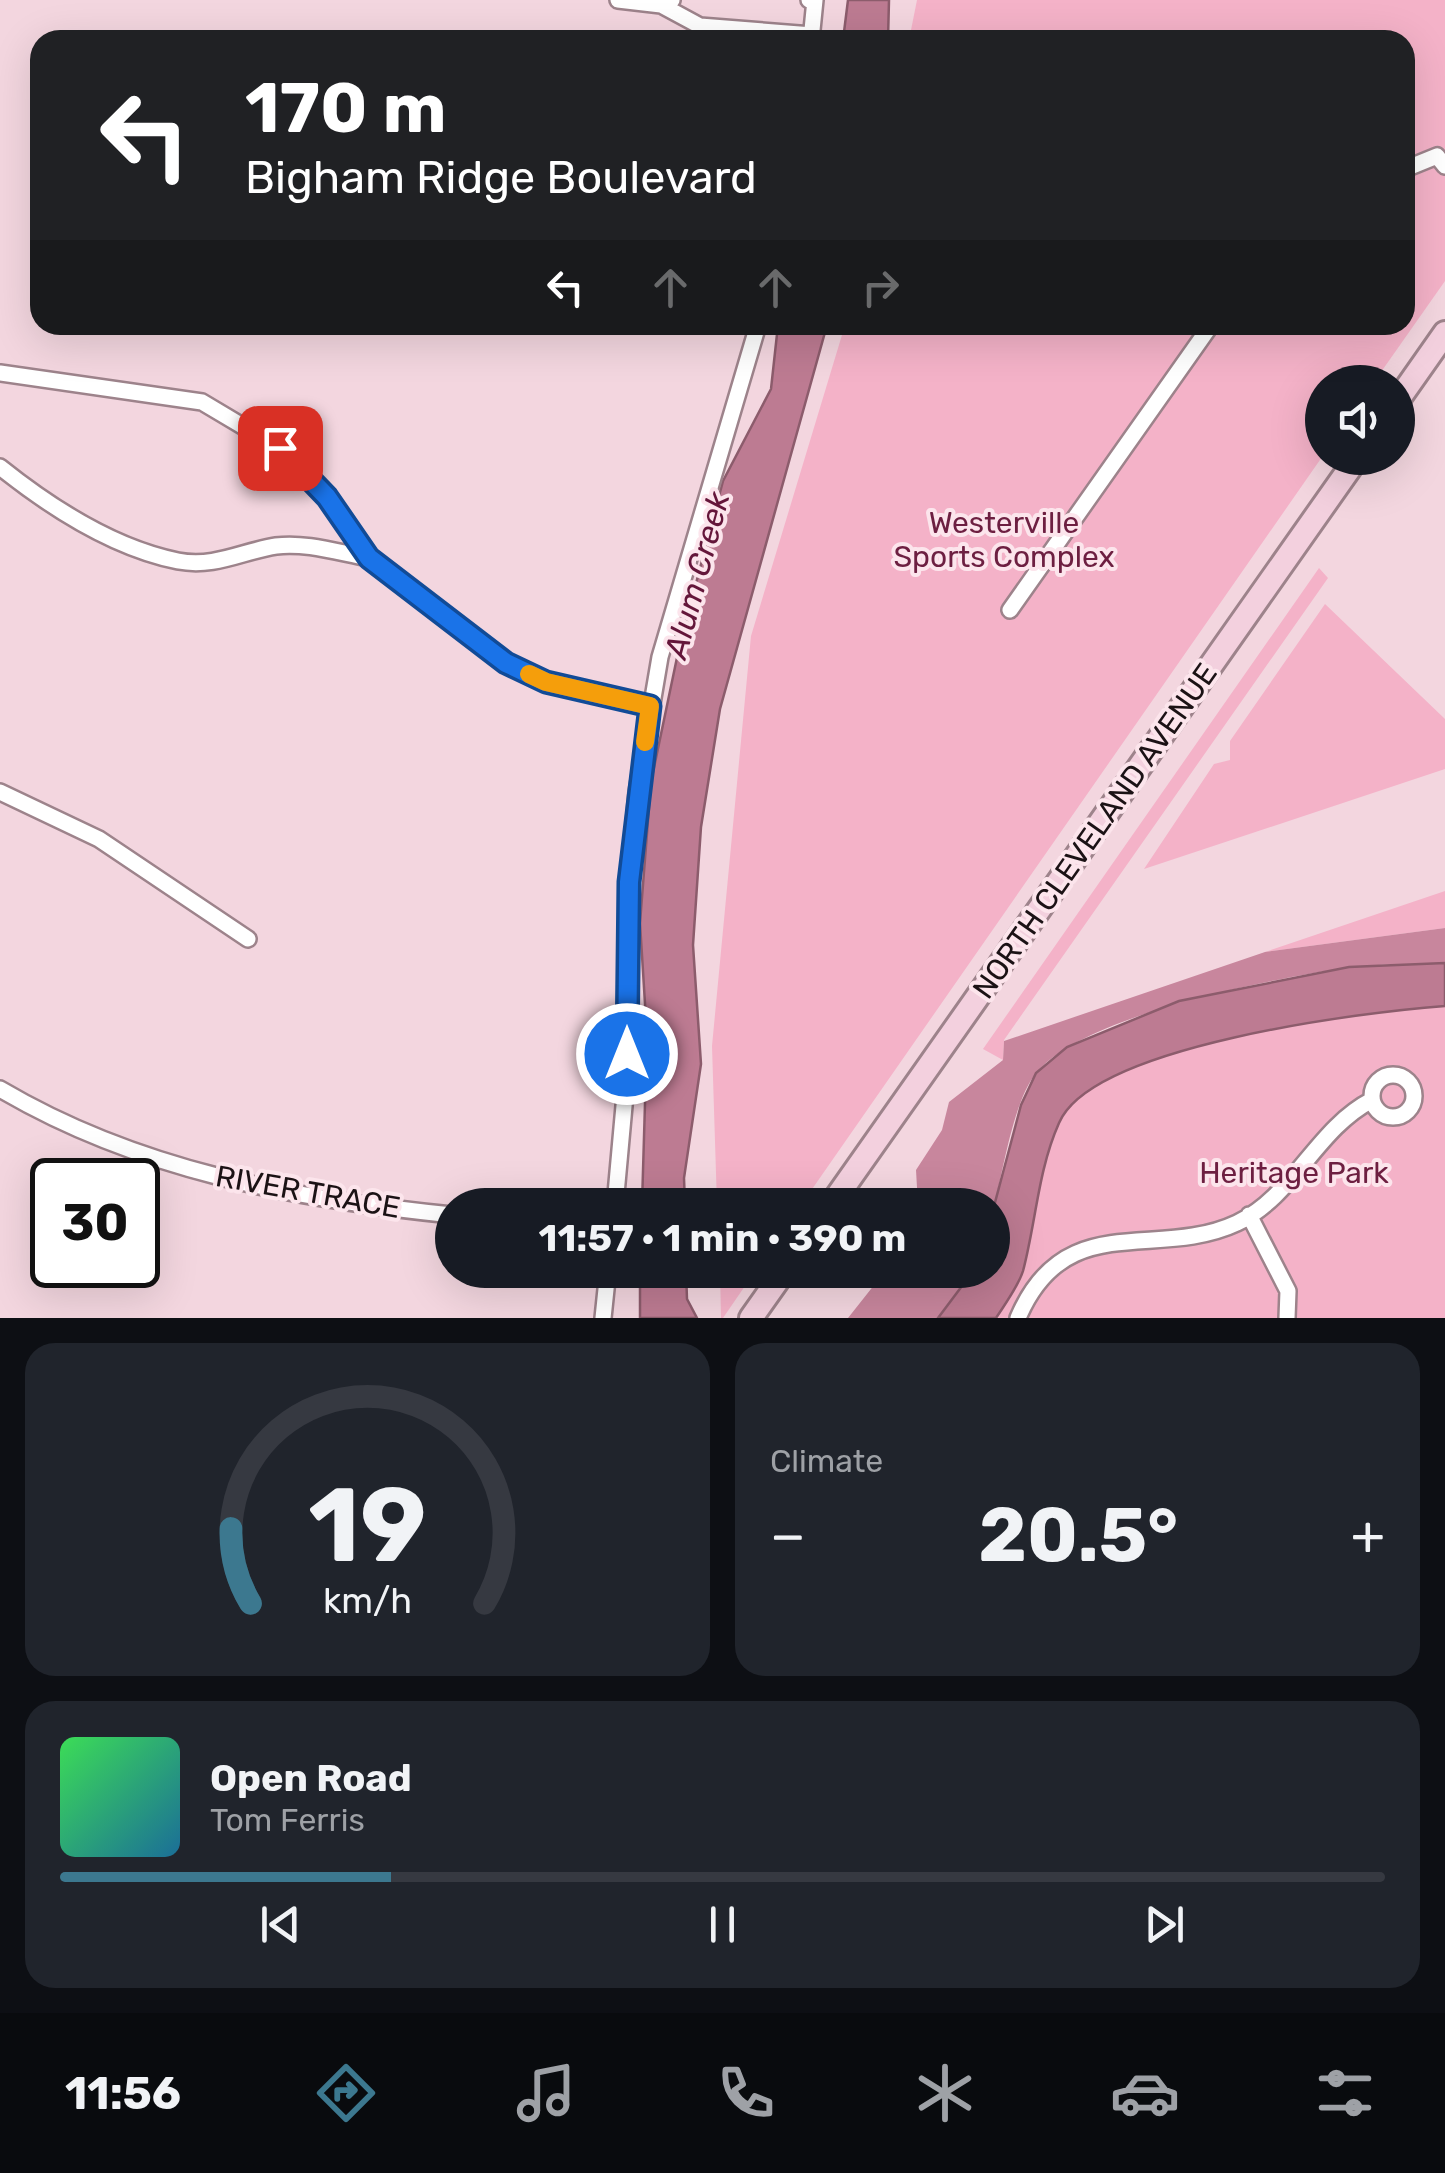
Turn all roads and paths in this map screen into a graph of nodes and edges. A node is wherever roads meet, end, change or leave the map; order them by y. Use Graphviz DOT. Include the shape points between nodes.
graph roads {
  1 [pos="618,0"];
  2 [pos="812,0"];
  3 [pos="667,3"];
  4 [pos="740,30"];
  5 [pos="811,30"];
  6 [pos="1415,164"];
  7 [pos="1445,166"];
  8 [pos="1445,333"];
  9 [pos="755,335"];
  10 [pos="1204,335"];
  11 [pos="0,373"];
  12 [pos="1415,376"];
  13 [pos="0,467"];
  14 [pos="1345,475"];
  15 [pos="369,558"];
  16 [pos="1010,610"];
  17 [pos="650,706"];
  18 [pos="0,792"];
  19 [pos="248,940"];
  20 [pos="0,1089"];
  21 [pos="1372,1100"];
  22 [pos="617,1188"];
  23 [pos="843,1188"];
  24 [pos="435,1214"];
  25 [pos="1249,1215"];
  26 [pos="606,1288"];
  27 [pos="772,1288"];
  28 [pos="603,1318"];
  29 [pos="751,1318"];
  30 [pos="1018,1318"];
  31 [pos="1288,1318"];
  1 -- 3 [label="street"];
  2 -- 5 [label="street"];
  3 -- 4 [label="street" via="700,26"];
  6 -- 7 [label="street" via="1437,156"];
  8 -- 12 [label="main road"];
  9 -- 17 [label="street"];
  10 -- 16 [label="street"];
  11 -- 15 [label="street" via="202,402 280,448 327,497"];
  13 -- 15 [label="street" via="96,529 179,562 236,560 276,546"];
  14 -- 23 [label="main road, NORTH CLEVELAND AVENUE"];
  15 -- 17 [label="street" via="506,663 546,682"];
  17 -- 22 [label="street" via="629,882 626,1084"];
  18 -- 19 [label="street" via="99,839"];
  20 -- 24 [label="street, RIVER TRACE" via="136,1152 248,1186"];
  21 -- 25 [label="street" via="1332,1130 1284,1188"];
  25 -- 30 [label="street" via="1220,1229 1082,1249 1039,1283"];
  25 -- 31 [label="street" via="1288,1291"];
  26 -- 28 [label="street"];
  27 -- 29 [label="main road"];
}
